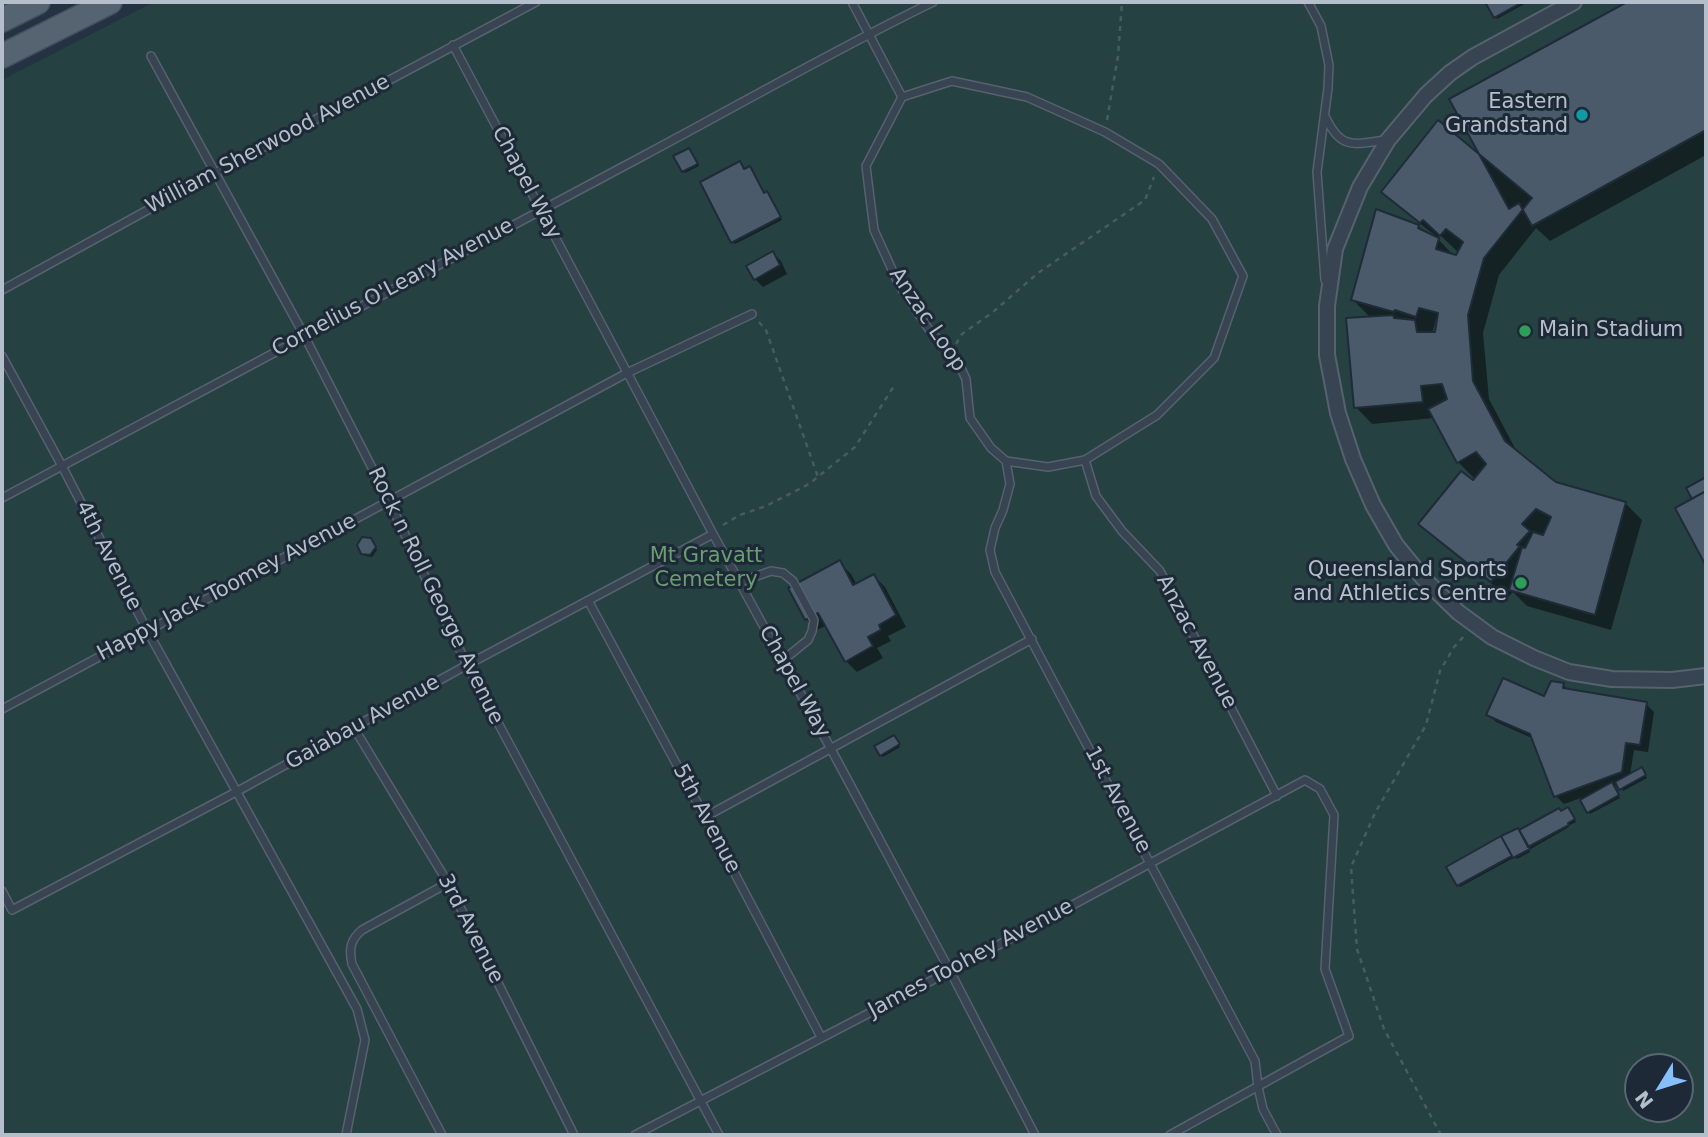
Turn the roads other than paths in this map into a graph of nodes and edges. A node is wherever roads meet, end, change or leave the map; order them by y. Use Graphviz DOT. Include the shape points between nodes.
graph roads {
  1 [pos="38,2"];
  2 [pos="110,2"];
  3 [pos="536,2"];
  4 [pos="852,2"];
  5 [pos="933,2"];
  6 [pos="1308,2"];
  7 [pos="1574,2"];
  8 [pos="2,20"];
  9 [pos="869,33"];
  10 [pos="453,45"];
  11 [pos="2,56"];
  12 [pos="151,56"];
  13 [pos="902,97"];
  14 [pos="1325,115"];
  15 [pos="1388,139"];
  16 [pos="215,173"];
  17 [pos="540,210"];
  18 [pos="2,290"];
  19 [pos="1327,306"];
  20 [pos="752,314"];
  21 [pos="304,335"];
  22 [pos="2,356"];
  23 [pos="627,373"];
  24 [pos="1085,460"];
  25 [pos="1006,461"];
  26 [pos="62,466"];
  27 [pos="2,498"];
  28 [pos="389,501"];
  29 [pos="713,534"];
  30 [pos="740,582"];
  31 [pos="589,602"];
  32 [pos="147,630"];
  33 [pos="1032,639"];
  34 [pos="782,661"];
  35 [pos="467,665"];
  36 [pos="1706,676"];
  37 [pos="2,709"];
  38 [pos="354,728"];
  39 [pos="831,749"];
  40 [pos="236,792"];
  41 [pos="1277,796"];
  42 [pos="705,817"];
  43 [pos="1151,863"];
  44 [pos="448,883"];
  45 [pos="2,891"];
  46 [pos="950,971"];
  47 [pos="821,1037"];
  48 [pos="1258,1087"];
  49 [pos="700,1100"];
  50 [pos="346,1135"];
  51 [pos="442,1135"];
  52 [pos="574,1135"];
  53 [pos="635,1135"];
  54 [pos="719,1135"];
  55 [pos="1035,1135"];
  56 [pos="1170,1135"];
  57 [pos="1277,1135"];
  1 -- 8 [label="main road"];
  2 -- 11 [label="main road"];
  3 -- 10 [label="lane, William Sherwood Avenue"];
  4 -- 9 [label="lane"];
  5 -- 9 [label="lane, Cornelius O'Leary Avenue"];
  6 -- 14 [label="lane" via="1321,26 1329,65"];
  7 -- 15 [label="street" via="1473,57 1426,95"];
  9 -- 13 [label="lane"];
  9 -- 17 [label="lane, Cornelius O'Leary Avenue"];
  10 -- 16 [label="lane, William Sherwood Avenue"];
  10 -- 17 [label="lane, Chapel Way"];
  12 -- 16 [label="lane, Rock n Roll George Avenue"];
  13 -- 24 [label="lane" via="952,82 1027,97 1105,132 1159,164 1212,219 1243,276 1214,358 1157,415"];
  13 -- 25 [label="lane, Anzac Loop" via="866,166 874,230 899,285 958,362 966,379 970,418"];
  14 -- 15 [label="lane" via="1335,135 1344,141 1357,144"];
  14 -- 19 [label="lane" via="1317,172"];
  15 -- 19 [label="street" via="1360,187 1335,250"];
  16 -- 18 [label="lane, William Sherwood Avenue"];
  16 -- 21 [label="lane, Rock n Roll George Avenue"];
  17 -- 21 [label="lane, Cornelius O'Leary Avenue"];
  17 -- 23 [label="lane, Chapel Way"];
  19 -- 36 [label="street" via="1327,355 1338,414 1353,460 1396,545 1423,578 1492,637 1569,672 1612,679"];
  20 -- 23 [label="lane, Happy Jack Toomey Avenue"];
  21 -- 26 [label="lane, Cornelius O'Leary Avenue"];
  21 -- 28 [label="lane, Rock n Roll George Avenue"];
  22 -- 26 [label="lane, 4th Avenue"];
  23 -- 28 [label="lane, Happy Jack Toomey Avenue"];
  23 -- 29 [label="lane, Chapel Way"];
  24 -- 25 [label="lane" via="1048,467"];
  24 -- 41 [label="lane, Anzac Avenue" via="1096,496 1160,571"];
  25 -- 33 [label="lane, 1st Avenue" via="1010,484 990,550 995,572"];
  26 -- 27 [label="lane, Cornelius O'Leary Avenue"];
  26 -- 32 [label="lane, 4th Avenue"];
  28 -- 32 [label="lane, Happy Jack Toomey Avenue"];
  28 -- 35 [label="lane, Rock n Roll George Avenue"];
  29 -- 30 [label="lane, Chapel Way"];
  29 -- 31 [label="lane, Gaiabau Avenue"];
  30 -- 34 [label="lane, Chapel Way"];
  30 -- 34 [label="lane" via="771,571 793,580 814,620 813,631"];
  31 -- 35 [label="lane, Gaiabau Avenue"];
  31 -- 42 [label="lane, 5th Avenue"];
  32 -- 37 [label="lane, Happy Jack Toomey Avenue"];
  32 -- 40 [label="lane, 4th Avenue"];
  33 -- 39 [label="lane"];
  33 -- 43 [label="lane, 1st Avenue"];
  34 -- 39 [label="lane, Chapel Way"];
  35 -- 38 [label="lane, Gaiabau Avenue"];
  35 -- 49 [label="lane, Rock n Roll George Avenue"];
  38 -- 40 [label="lane, Gaiabau Avenue"];
  38 -- 44 [label="lane, 3rd Avenue"];
  39 -- 42 [label="lane"];
  39 -- 46 [label="lane, Chapel Way"];
  40 -- 45 [label="lane, Gaiabau Avenue" via="12,910"];
  40 -- 50 [label="lane" via="357,1009 365,1040"];
  41 -- 43 [label="lane, James Toohey Avenue"];
  41 -- 48 [label="lane, James Toohey Avenue" via="1305,780 1320,789 1334,815 1325,969 1349,1036"];
  42 -- 47 [label="lane, 5th Avenue"];
  43 -- 46 [label="lane, James Toohey Avenue"];
  43 -- 48 [label="lane, 1st Avenue" via="1255,1061"];
  44 -- 51 [label="lane" via="362,930 351,943 350,953"];
  44 -- 52 [label="lane, 3rd Avenue"];
  46 -- 47 [label="lane, James Toohey Avenue"];
  46 -- 55 [label="lane, Chapel Way"];
  47 -- 49 [label="lane, James Toohey Avenue"];
  48 -- 56 [label="lane"];
  48 -- 57 [label="lane, 1st Avenue"];
  49 -- 53 [label="lane, James Toohey Avenue"];
  49 -- 54 [label="lane, Rock n Roll George Avenue"];
}
